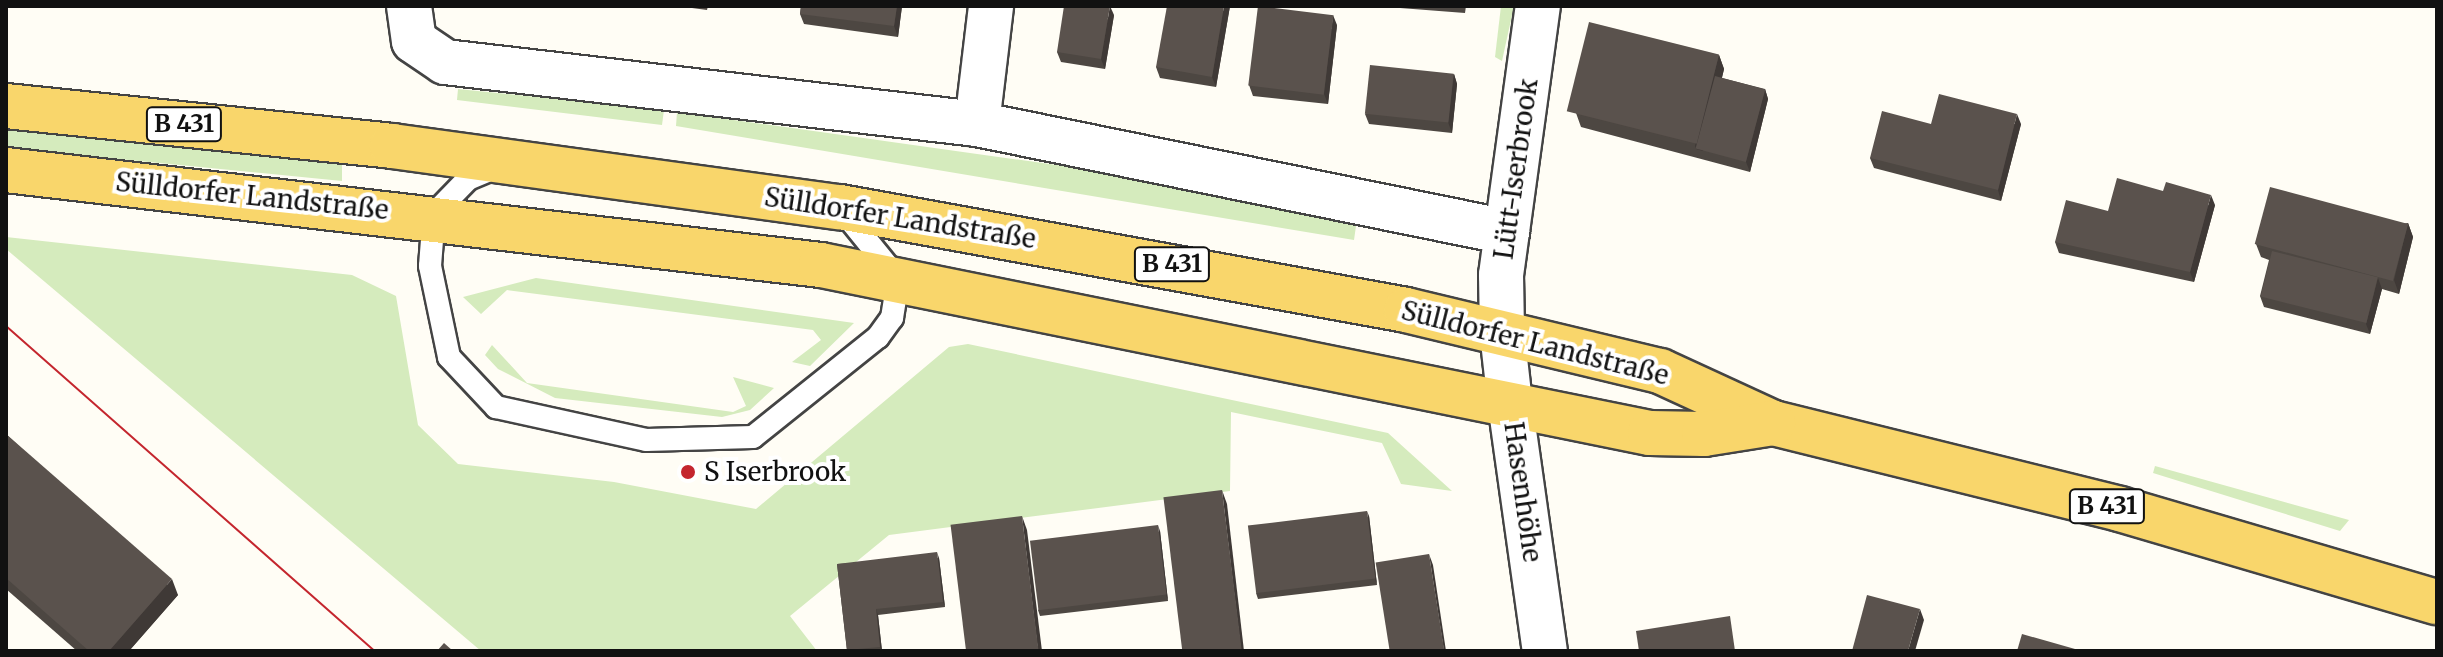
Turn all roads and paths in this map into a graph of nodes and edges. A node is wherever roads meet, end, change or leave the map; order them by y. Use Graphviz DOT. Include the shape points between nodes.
graph roads {
  1 [pos="991,6"];
  2 [pos="1538,6"];
  3 [pos="411,24"];
  4 [pos="6,106"];
  5 [pos="977,124"];
  6 [pos="510,161"];
  7 [pos="6,170"];
  8 [pos="840,207"];
  9 [pos="434,214"];
  10 [pos="1507,232"];
  11 [pos="898,279"];
  12 [pos="1502,332"];
  13 [pos="1510,403"];
  14 [pos="1773,423"];
  15 [pos="2437,602"];
  16 [pos="1545,651"];
  1 -- 5 [label="street"];
  2 -- 10 [label="street, Lütt-Iserbrook"];
  3 -- 5 [label="street" via="427,54 469,67"];
  4 -- 6 [label="main road, Sülldorfer Landstraße / B 431"];
  5 -- 10 [label="street"];
  6 -- 8 [label="main road, Sülldorfer Landstraße / B 431"];
  6 -- 9 [label="lane" via="468,179"];
  7 -- 9 [label="main road, Sülldorfer Landstraße / B 431"];
  8 -- 11 [label="lane"];
  8 -- 12 [label="main road, Sülldorfer Landstraße / B 431" via="1198,268"];
  9 -- 11 [label="main road, Sülldorfer Landstraße / B 431"];
  9 -- 11 [label="lane" via="430,266 439,326 469,386 496,407 621,437 702,443 772,427 878,337 892,318"];
  10 -- 12 [label="street, Lütt-Iserbrook"];
  11 -- 13 [label="main road, Sülldorfer Landstraße / B 431"];
  12 -- 13 [label="street, Hasenhöhe"];
  12 -- 14 [label="main road, Sülldorfer Landstraße / B 431" via="1660,371"];
  13 -- 14 [label="main road, Sülldorfer Landstraße / B 431" via="1650,433 1704,434"];
  13 -- 16 [label="street, Hasenhöhe"];
  14 -- 15 [label="main road, Sülldorfer Landstraße / B 431" via="2106,506"];
}
